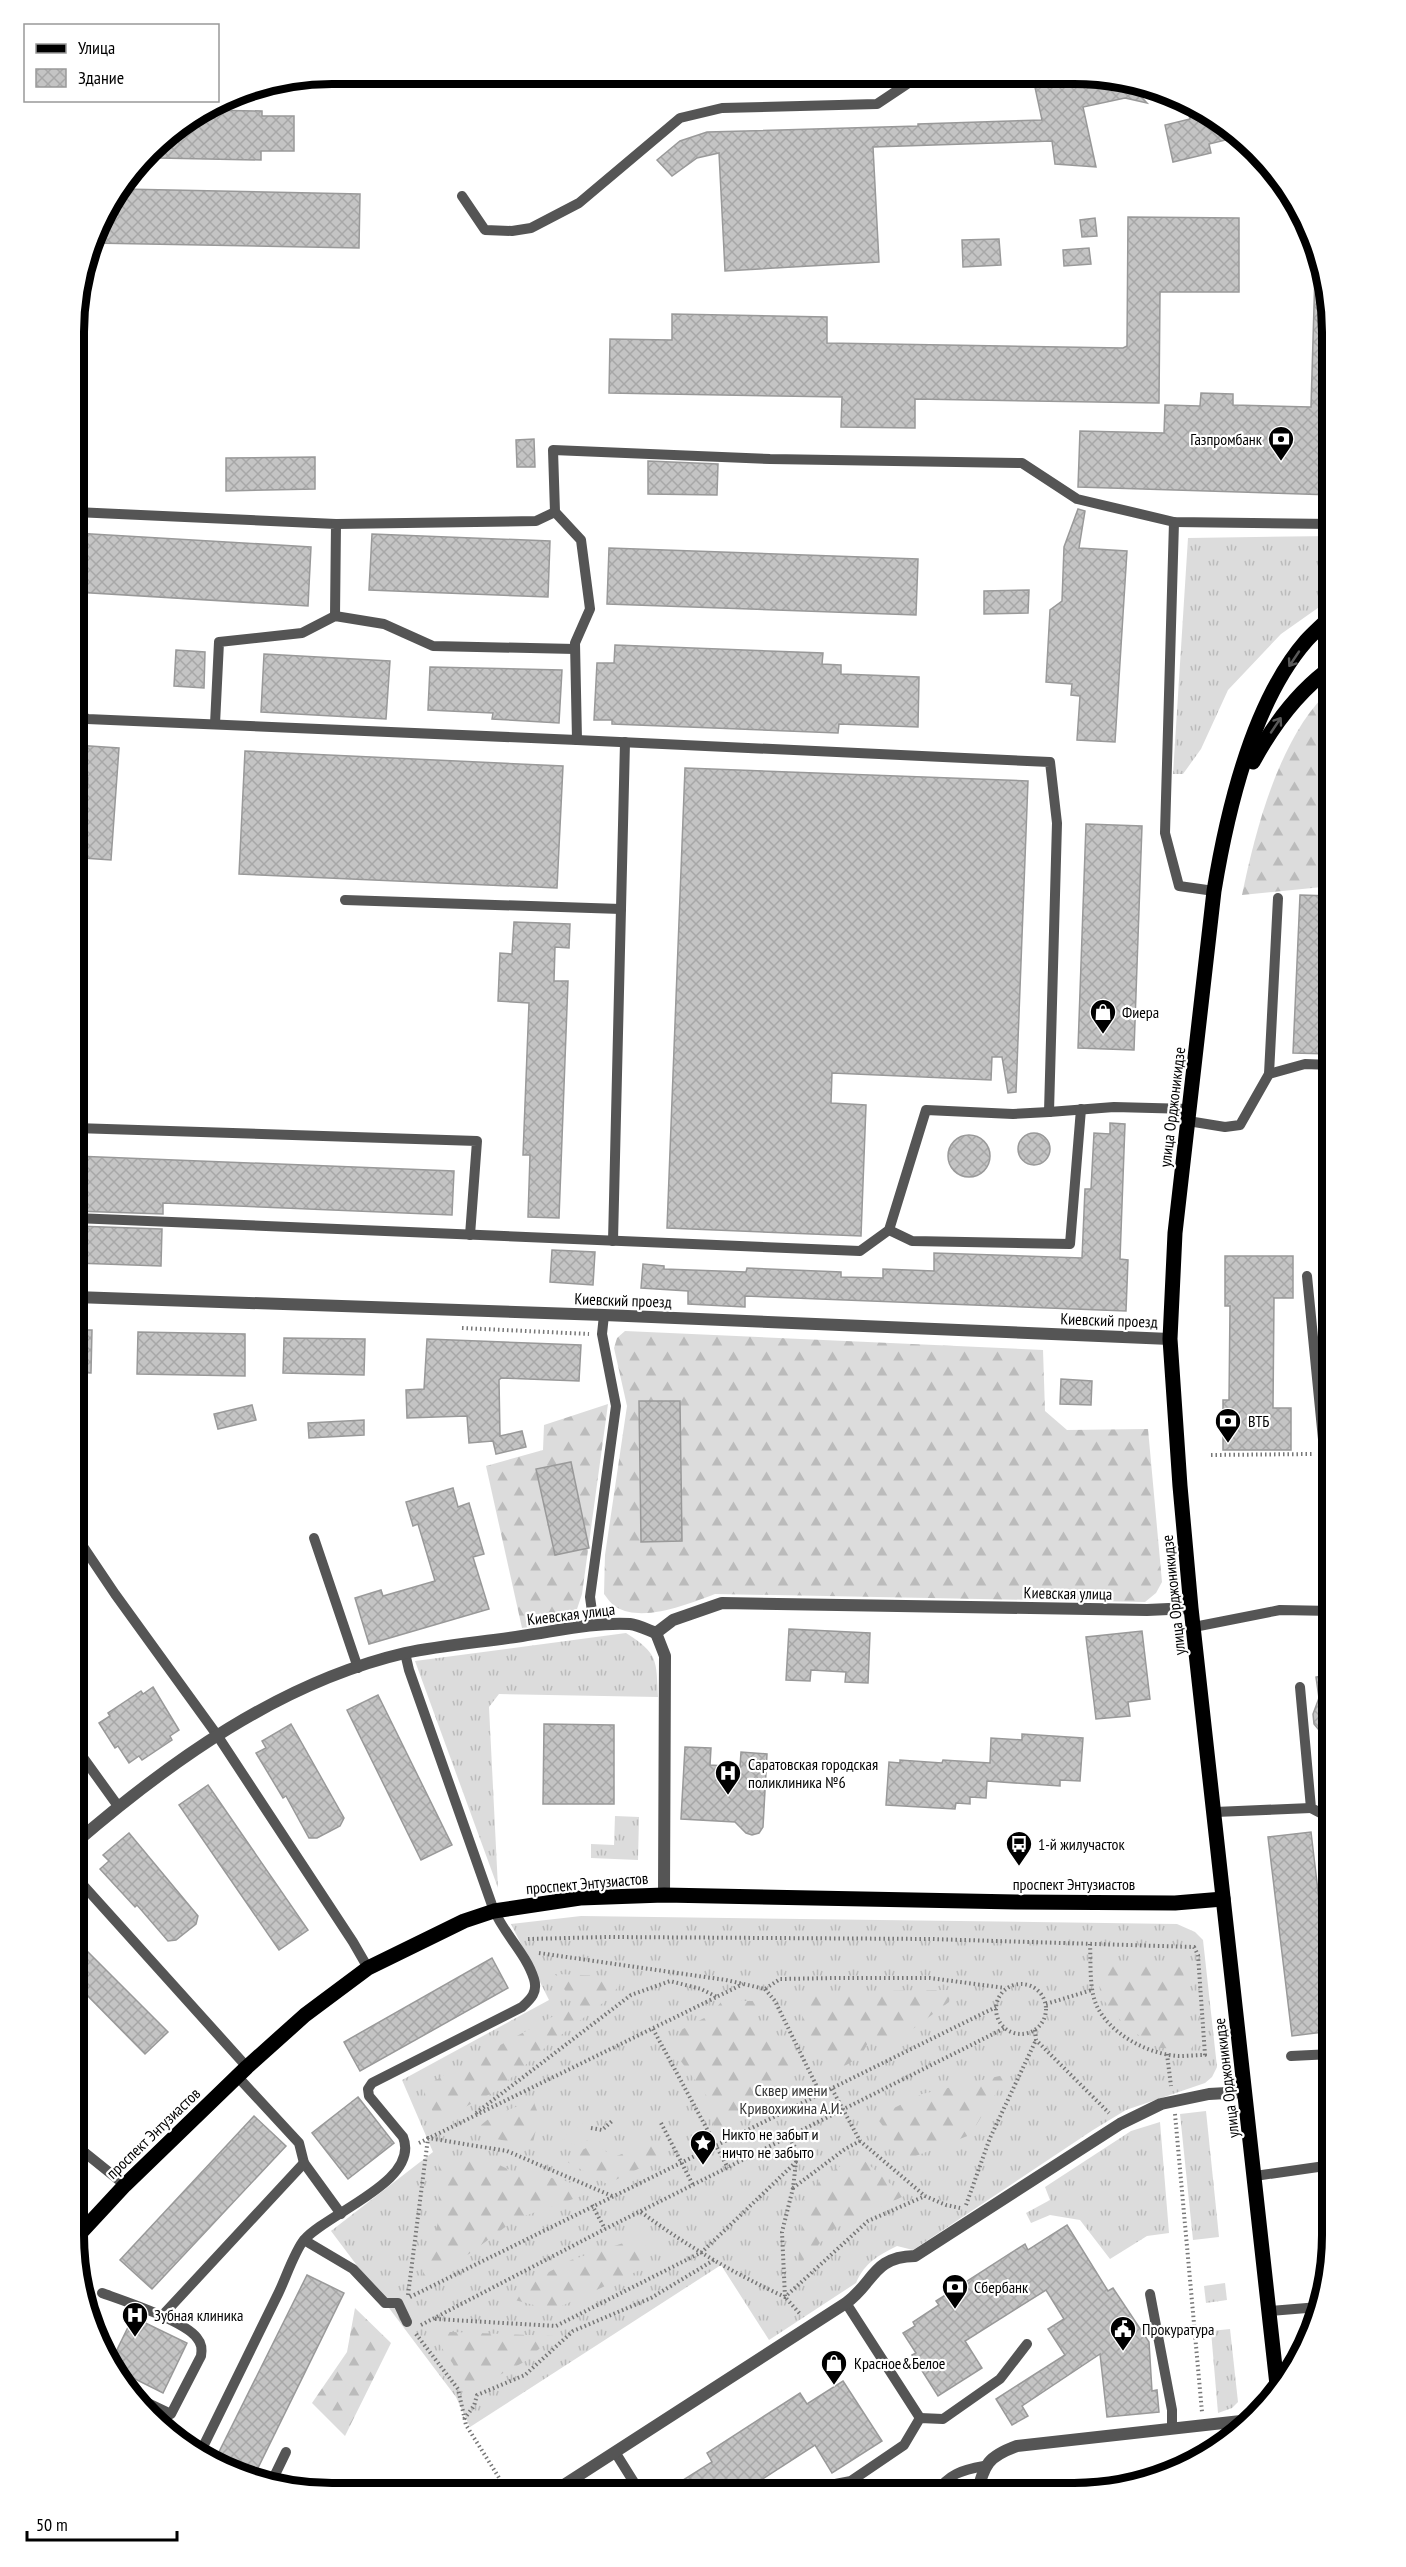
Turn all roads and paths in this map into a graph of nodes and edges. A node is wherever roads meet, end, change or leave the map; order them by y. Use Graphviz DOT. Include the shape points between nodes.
graph roads {
  1 [pos="907,84"];
  2 [pos="462,196"];
  3 [pos="84,512"];
  4 [pos="555,512"];
  5 [pos="1174,522"];
  6 [pos="336,524"];
  7 [pos="1322,524"];
  8 [pos="335,615"];
  9 [pos="1322,625"];
  10 [pos="575,649"];
  11 [pos="1322,674"];
  12 [pos="84,717"];
  13 [pos="215,724"];
  14 [pos="577,740"];
  15 [pos="625,742"];
  16 [pos="1236,793"];
  17 [pos="1214,891"];
  18 [pos="1278,898"];
  19 [pos="345,900"];
  20 [pos="621,909"];
  21 [pos="1322,1065"];
  22 [pos="1269,1074"];
  23 [pos="1081,1109"];
  24 [pos="1049,1112"];
  25 [pos="1189,1115"];
  26 [pos="84,1128"];
  27 [pos="84,1218"];
  28 [pos="890,1230"];
  29 [pos="470,1235"];
  30 [pos="613,1241"];
  31 [pos="1307,1276"];
  32 [pos="84,1297"];
  33 [pos="604,1315"];
  34 [pos="1170,1340"];
  35 [pos="1322,1432"];
  36 [pos="1322,1453"];
  37 [pos="1211,1455"];
  38 [pos="314,1538"];
  39 [pos="84,1548"];
  40 [pos="1191,1608"];
  41 [pos="1322,1611"];
  42 [pos="594,1626"];
  43 [pos="1194,1628"];
  44 [pos="656,1633"];
  45 [pos="405,1653"];
  46 [pos="358,1668"];
  47 [pos="1300,1688"];
  48 [pos="217,1735"];
  49 [pos="84,1759"];
  50 [pos="118,1806"];
  51 [pos="1311,1808"];
  52 [pos="1215,1812"];
  53 [pos="1322,1814"];
  54 [pos="84,1835"];
  55 [pos="84,1887"];
  56 [pos="664,1895"];
  57 [pos="1223,1899"];
  58 [pos="494,1911"];
  59 [pos="513,1940"];
  60 [pos="1090,1944"];
  61 [pos="523,1955"];
  62 [pos="368,1968"];
  63 [pos="744,1983"];
  64 [pos="1005,1988"];
  65 [pos="765,1989"];
  66 [pos="1092,1990"];
  67 [pos="717,1997"];
  68 [pos="1046,2004"];
  69 [pos="996,2007"];
  70 [pos="1005,2028"];
  71 [pos="653,2029"];
  72 [pos="1035,2030"];
  73 [pos="1036,2040"];
  74 [pos="1167,2054"];
  75 [pos="1322,2054"];
  76 [pos="1291,2056"];
  77 [pos="242,2072"];
  78 [pos="832,2089"];
  79 [pos="1245,2092"];
  80 [pos="820,2093"];
  81 [pos="1174,2102"];
  82 [pos="843,2111"];
  83 [pos="468,2119"];
  84 [pos="612,2121"];
  85 [pos="661,2123"];
  86 [pos="1120,2124"];
  87 [pos="591,2128"];
  88 [pos="428,2138"];
  89 [pos="789,2138"];
  90 [pos="860,2142"];
  91 [pos="715,2145"];
  92 [pos="84,2152"];
  93 [pos="405,2154"];
  94 [pos="681,2162"];
  95 [pos="796,2162"];
  96 [pos="304,2163"];
  97 [pos="1322,2166"];
  98 [pos="728,2168"];
  99 [pos="1255,2176"];
  100 [pos="125,2185"];
  101 [pos="693,2186"];
  102 [pos="793,2188"];
  103 [pos="612,2196"];
  104 [pos="925,2196"];
  105 [pos="592,2205"];
  106 [pos="640,2212"];
  107 [pos="341,2214"];
  108 [pos="605,2229"];
  109 [pos="84,2230"];
  110 [pos="304,2240"];
  111 [pos="702,2252"];
  112 [pos="714,2260"];
  113 [pos="102,2293"];
  114 [pos="1150,2294"];
  115 [pos="786,2297"];
  116 [pos="846,2303"];
  117 [pos="1311,2308"];
  118 [pos="1270,2311"];
  119 [pos="161,2317"];
  120 [pos="803,2318"];
  121 [pos="434,2319"];
  122 [pos="407,2322"];
  123 [pos="1027,2344"];
  124 [pos="1276,2378"];
  125 [pos="151,2404"];
  126 [pos="920,2418"];
  127 [pos="464,2419"];
  128 [pos="1239,2421"];
  129 [pos="1203,2425"];
  130 [pos="1172,2429"];
  131 [pos="203,2447"];
  132 [pos="286,2452"];
  133 [pos="615,2452"];
  134 [pos="984,2466"];
  135 [pos="274,2476"];
  136 [pos="501,2483"];
  137 [pos="568,2483"];
  138 [pos="634,2483"];
  139 [pos="844,2483"];
  140 [pos="943,2483"];
  141 [pos="980,2483"];
  1 -- 2 [label="lane" via="877,105 722,108 680,118 579,203 531,228 485,230"];
  3 -- 6 [label="lane"];
  4 -- 5 [label="lane" via="553,450 1022,463 1077,499"];
  4 -- 6 [label="lane" via="536,521"];
  4 -- 10 [label="lane" via="581,540 590,609"];
  5 -- 7 [label="lane"];
  5 -- 17 [label="lane" via="1165,833 1179,886"];
  6 -- 8 [label="lane"];
  8 -- 10 [label="lane" via="384,624 433,646"];
  8 -- 13 [label="lane" via="302,633 219,642"];
  9 -- 16 [label="main road, улица Орджоникидзе, one-way" via="1305,642 1280,681 1256,731"];
  10 -- 14 [label="lane"];
  16 -- 11 [label="main road, улица Орджоникидзе, one-way" via="1286,711"];
  12 -- 13 [label="lane"];
  13 -- 14 [label="lane"];
  14 -- 15 [label="lane"];
  15 -- 20 [label="lane"];
  15 -- 24 [label="lane" via="1050,762 1057,823"];
  16 -- 17 [label="main road, улица Орджоникидзе"];
  17 -- 25 [label="main road, улица Орджоникидзе"];
  18 -- 22 [label="lane"];
  19 -- 20 [label="lane"];
  20 -- 30 [label="lane"];
  21 -- 22 [label="lane" via="1305,1064"];
  22 -- 25 [label="lane" via="1240,1125 1225,1127"];
  23 -- 24 [label="lane"];
  23 -- 25 [label="lane" via="1114,1107"];
  23 -- 28 [label="lane" via="1070,1244 912,1241"];
  24 -- 28 [label="lane" via="926,1110"];
  25 -- 34 [label="main road, улица Орджоникидзе" via="1175,1233"];
  26 -- 29 [label="lane" via="477,1141"];
  27 -- 29 [label="lane"];
  28 -- 30 [label="lane" via="860,1251"];
  29 -- 30 [label="lane"];
  31 -- 35 [label="lane"];
  32 -- 33 [label="street, Киевский проезд"];
  33 -- 34 [label="street, Киевский проезд"];
  33 -- 42 [label="lane" via="602,1334 616,1406 590,1597"];
  34 -- 40 [label="main road, улица Орджоникидзе"];
  36 -- 37 [label="path"];
  38 -- 46 [label="lane"];
  39 -- 48 [label="lane"];
  40 -- 43 [label="main road, улица Орджоникидзе"];
  40 -- 44 [label="street, Киевская улица" via="722,1603 673,1620"];
  41 -- 43 [label="lane" via="1280,1610"];
  42 -- 44 [label="street, Киевская улица" via="632,1624"];
  42 -- 45 [label="street, Киевская улица"];
  43 -- 52 [label="main road, улица Орджоникидзе"];
  44 -- 56 [label="street" via="665,1656"];
  45 -- 46 [label="street, Киевская улица"];
  45 -- 58 [label="lane"];
  46 -- 48 [label="street, Киевская улица" via="286,1696"];
  47 -- 51 [label="lane"];
  48 -- 50 [label="street, Киевская улица"];
  48 -- 62 [label="lane"];
  49 -- 50 [label="lane"];
  50 -- 54 [label="street, Киевская улица"];
  51 -- 52 [label="lane"];
  51 -- 53 [label="lane"];
  52 -- 57 [label="main road, улица Орджоникидзе"];
  55 -- 77 [label="lane"];
  56 -- 57 [label="main road, проспект Энтузиастов" via="1028,1902 1176,1903"];
  56 -- 58 [label="main road, проспект Энтузиастов" via="580,1898"];
  57 -- 79 [label="main road, улица Орджоникидзе"];
  58 -- 59 [label="lane"];
  58 -- 62 [label="main road, проспект Энтузиастов" via="464,1921"];
  59 -- 60 [label="path" via="919,1939"];
  59 -- 61 [label="lane"];
  60 -- 66 [label="path"];
  60 -- 74 [label="path" via="1194,1947 1198,1955 1205,2055"];
  61 -- 63 [label="path" via="541,1953"];
  61 -- 93 [label="lane" via="536,1990 522,2007 372,2083 368,2089 372,2100 403,2137"];
  62 -- 77 [label="main road, проспект Энтузиастов" via="305,2015"];
  63 -- 65 [label="path"];
  63 -- 67 [label="path"];
  64 -- 65 [label="path" via="930,1978 836,1978 780,1979"];
  64 -- 68 [label="path" via="1030,1984"];
  64 -- 69 [label="path"];
  65 -- 80 [label="path" via="775,2001"];
  66 -- 68 [label="path"];
  66 -- 74 [label="path" via="1102,2017 1116,2030 1142,2046"];
  67 -- 71 [label="path"];
  67 -- 83 [label="path" via="670,1981 631,1995"];
  68 -- 72 [label="path" via="1044,2019"];
  69 -- 70 [label="path" via="996,2015"];
  69 -- 78 [label="path"];
  70 -- 72 [label="path" via="1020,2034"];
  70 -- 82 [label="path"];
  71 -- 83 [label="path"];
  71 -- 91 [label="path"];
  72 -- 73 [label="path"];
  73 -- 86 [label="path"];
  73 -- 104 [label="path" via="990,2138 965,2208"];
  74 -- 81 [label="path"];
  75 -- 76 [label="lane"];
  77 -- 96 [label="lane" via="299,2143"];
  77 -- 100 [label="main road, проспект Энтузиастов"];
  78 -- 80 [label="path"];
  78 -- 82 [label="path"];
  79 -- 81 [label="street" via="1209,2094"];
  79 -- 99 [label="main road, улица Орджоникидзе"];
  80 -- 91 [label="path"];
  81 -- 86 [label="street" via="1161,2104"];
  81 -- 129 [label="path"];
  82 -- 89 [label="path"];
  82 -- 90 [label="path"];
  83 -- 88 [label="path"];
  84 -- 87 [label="path" via="602,2130"];
  85 -- 94 [label="path"];
  86 -- 116 [label="street" via="915,2256 885,2263"];
  88 -- 93 [label="path"];
  88 -- 103 [label="path" via="507,2151"];
  88 -- 105 [label="path" via="407,2298"];
  89 -- 95 [label="path" via="795,2147"];
  89 -- 98 [label="path"];
  90 -- 102 [label="path"];
  90 -- 104 [label="path"];
  91 -- 94 [label="path"];
  91 -- 98 [label="path"];
  92 -- 100 [label="lane"];
  93 -- 107 [label="lane" via="398,2170"];
  94 -- 101 [label="path"];
  94 -- 103 [label="path"];
  95 -- 102 [label="path"];
  95 -- 111 [label="path"];
  96 -- 107 [label="lane"];
  96 -- 119 [label="lane"];
  97 -- 99 [label="lane"];
  98 -- 101 [label="path"];
  99 -- 118 [label="main road, улица Орджоникидзе"];
  100 -- 109 [label="main road, проспект Энтузиастов"];
  101 -- 106 [label="path"];
  102 -- 115 [label="path" via="782,2232"];
  103 -- 105 [label="path"];
  104 -- 115 [label="path" via="868,2221"];
  105 -- 108 [label="path"];
  106 -- 108 [label="path"];
  106 -- 111 [label="path"];
  107 -- 110 [label="lane"];
  108 -- 121 [label="path"];
  110 -- 122 [label="lane" via="353,2269 385,2303 398,2303"];
  110 -- 131 [label="lane"];
  111 -- 112 [label="path"];
  111 -- 121 [label="path" via="556,2326"];
  112 -- 115 [label="path"];
  112 -- 127 [label="path" via="651,2298 573,2331 525,2374 477,2395"];
  113 -- 119 [label="lane"];
  114 -- 130 [label="lane" via="1172,2410"];
  115 -- 120 [label="path"];
  116 -- 126 [label="lane"];
  116 -- 133 [label="street"];
  117 -- 118 [label="lane"];
  118 -- 124 [label="main road, улица Орджоникидзе"];
  119 -- 125 [label="lane" via="197,2337 202,2346 201,2356 171,2414"];
  121 -- 127 [label="path" via="413,2330 458,2389"];
  123 -- 126 [label="lane" via="1000,2379 943,2419"];
  126 -- 139 [label="lane" via="904,2445"];
  127 -- 136 [label="path"];
  128 -- 129 [label="street"];
  129 -- 130 [label="street"];
  130 -- 134 [label="street" via="1017,2446 997,2454"];
  132 -- 135 [label="lane"];
  133 -- 137 [label="street"];
  133 -- 138 [label="lane"];
  134 -- 140 [label="lane" via="961,2470"];
  134 -- 141 [label="street"];
}
